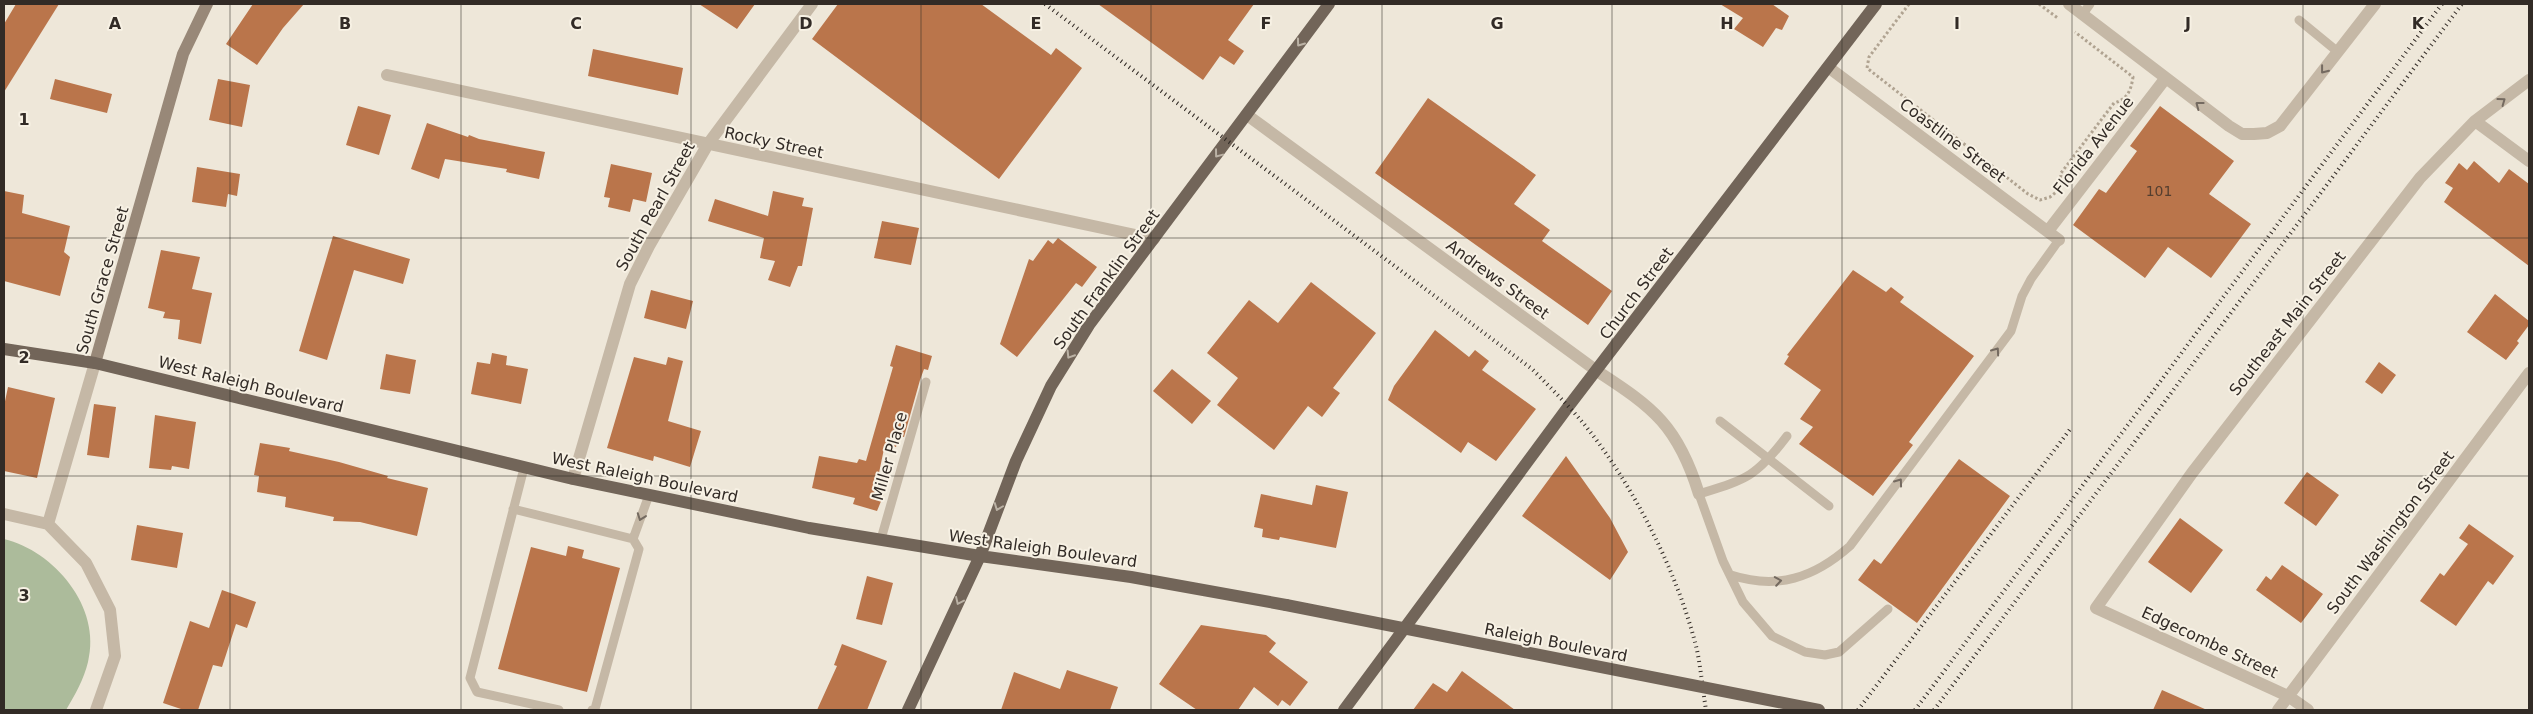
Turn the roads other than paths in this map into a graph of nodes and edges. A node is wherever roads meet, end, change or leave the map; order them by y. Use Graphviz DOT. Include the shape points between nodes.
graph roads {
  1 [pos="207,4"];
  2 [pos="812,4"];
  3 [pos="1329,4"];
  4 [pos="1876,4"];
  5 [pos="2068,4"];
  6 [pos="2090,4"];
  7 [pos="2375,4"];
  8 [pos="2082,14"];
  9 [pos="2298,20"];
  10 [pos="2338,52"];
  11 [pos="1828,67"];
  12 [pos="387,75"];
  13 [pos="2165,79"];
  14 [pos="2529,80"];
  15 [pos="1247,115"];
  16 [pos="2475,121"];
  17 [pos="708,144"];
  18 [pos="2529,161"];
  19 [pos="2048,231"];
  20 [pos="1154,239"];
  21 [pos="2059,240"];
  22 [pos="4,349"];
  23 [pos="95,362"];
  24 [pos="1597,371"];
  25 [pos="2529,373"];
  26 [pos="926,382"];
  27 [pos="1720,421"];
  28 [pos="1787,436"];
  29 [pos="1770,458"];
  30 [pos="524,468"];
  31 [pos="572,480"];
  32 [pos="1699,494"];
  33 [pos="649,495"];
  34 [pos="1829,506"];
  35 [pos="514,509"];
  36 [pos="4,514"];
  37 [pos="48,524"];
  38 [pos="633,539"];
  39 [pos="882,540"];
  40 [pos="980,556"];
  41 [pos="1731,575"];
  42 [pos="1286,605"];
  43 [pos="2096,608"];
  44 [pos="1888,609"];
  45 [pos="2288,696"];
  46 [pos="96,710"];
  47 [pos="559,710"];
  48 [pos="592,710"];
  49 [pos="908,710"];
  50 [pos="1344,710"];
  51 [pos="1819,710"];
  52 [pos="2278,710"];
  53 [pos="2308,710"];
  1 -- 23 [label="street, South Grace Street" via="183,54"];
  2 -- 17 [label="street, South Pearl Street"];
  3 -- 15 [label="main road, South Franklin Street, one-way"];
  4 -- 11 [label="main road, Church Street"];
  5 -- 8 [label="street"];
  6 -- 8 [label="lane"];
  7 -- 10 [label="street"];
  8 -- 13 [label="street"];
  9 -- 10 [label="lane"];
  10 -- 13 [label="street, one-way" via="2280,126 2267,133 2242,134"];
  11 -- 19 [label="street, Coastline Street"];
  11 -- 24 [label="main road, Church Street"];
  12 -- 17 [label="street, Rocky Street"];
  13 -- 19 [label="street, Florida Avenue"];
  16 -- 14 [label="street, Southeast Main Street, one-way"];
  15 -- 20 [label="main road, South Franklin Street, one-way"];
  15 -- 24 [label="street, Andrews Street"];
  16 -- 18 [label="street"];
  16 -- 43 [label="street, Southeast Main Street" via="2420,178 2192,473"];
  17 -- 20 [label="street, Rocky Street"];
  17 -- 31 [label="street, South Pearl Street" via="630,284"];
  19 -- 21 [label="street, Coastline Street"];
  20 -- 40 [label="main road, South Franklin Street, one-way" via="1089,324 1051,386 1016,461"];
  41 -- 21 [label="lane, one-way" via="1754,583 1796,578 1834,561 1850,546 2011,331 2022,296"];
  22 -- 23 [label="main road, West Raleigh Boulevard"];
  23 -- 30 [label="main road, West Raleigh Boulevard"];
  23 -- 37 [label="street, South Grace Street"];
  24 -- 32 [label="street, Andrews Street" via="1658,415 1676,439"];
  24 -- 50 [label="main road, Church Street"];
  25 -- 45 [label="street, South Washington Street"];
  26 -- 39 [label="lane, Miller Place"];
  27 -- 29 [label="lane"];
  28 -- 29 [label="lane"];
  29 -- 32 [label="lane" via="1742,481"];
  29 -- 34 [label="lane"];
  30 -- 31 [label="main road, West Raleigh Boulevard"];
  30 -- 35 [label="lane"];
  31 -- 33 [label="main road, West Raleigh Boulevard"];
  32 -- 41 [label="lane"];
  33 -- 38 [label="lane, one-way"];
  33 -- 39 [label="main road, West Raleigh Boulevard"];
  35 -- 38 [label="lane"];
  35 -- 47 [label="lane" via="470,678 478,692"];
  36 -- 37 [label="street"];
  37 -- 46 [label="street" via="86,563 110,610 115,656"];
  38 -- 48 [label="lane" via="639,550 595,709"];
  39 -- 40 [label="main road, West Raleigh Boulevard"];
  40 -- 42 [label="main road, West Raleigh Boulevard" via="1131,577"];
  40 -- 49 [label="main road, South Franklin Street, one-way"];
  41 -- 44 [label="lane" via="1744,602 1772,636 1805,652 1824,655 1839,652"];
  42 -- 51 [label="main road, Raleigh Boulevard, bridge"];
  43 -- 45 [label="street, Edgecombe Street"];
  45 -- 52 [label="street, South Washington Street"];
  45 -- 53 [label="street, Edgecombe Street"];
}
